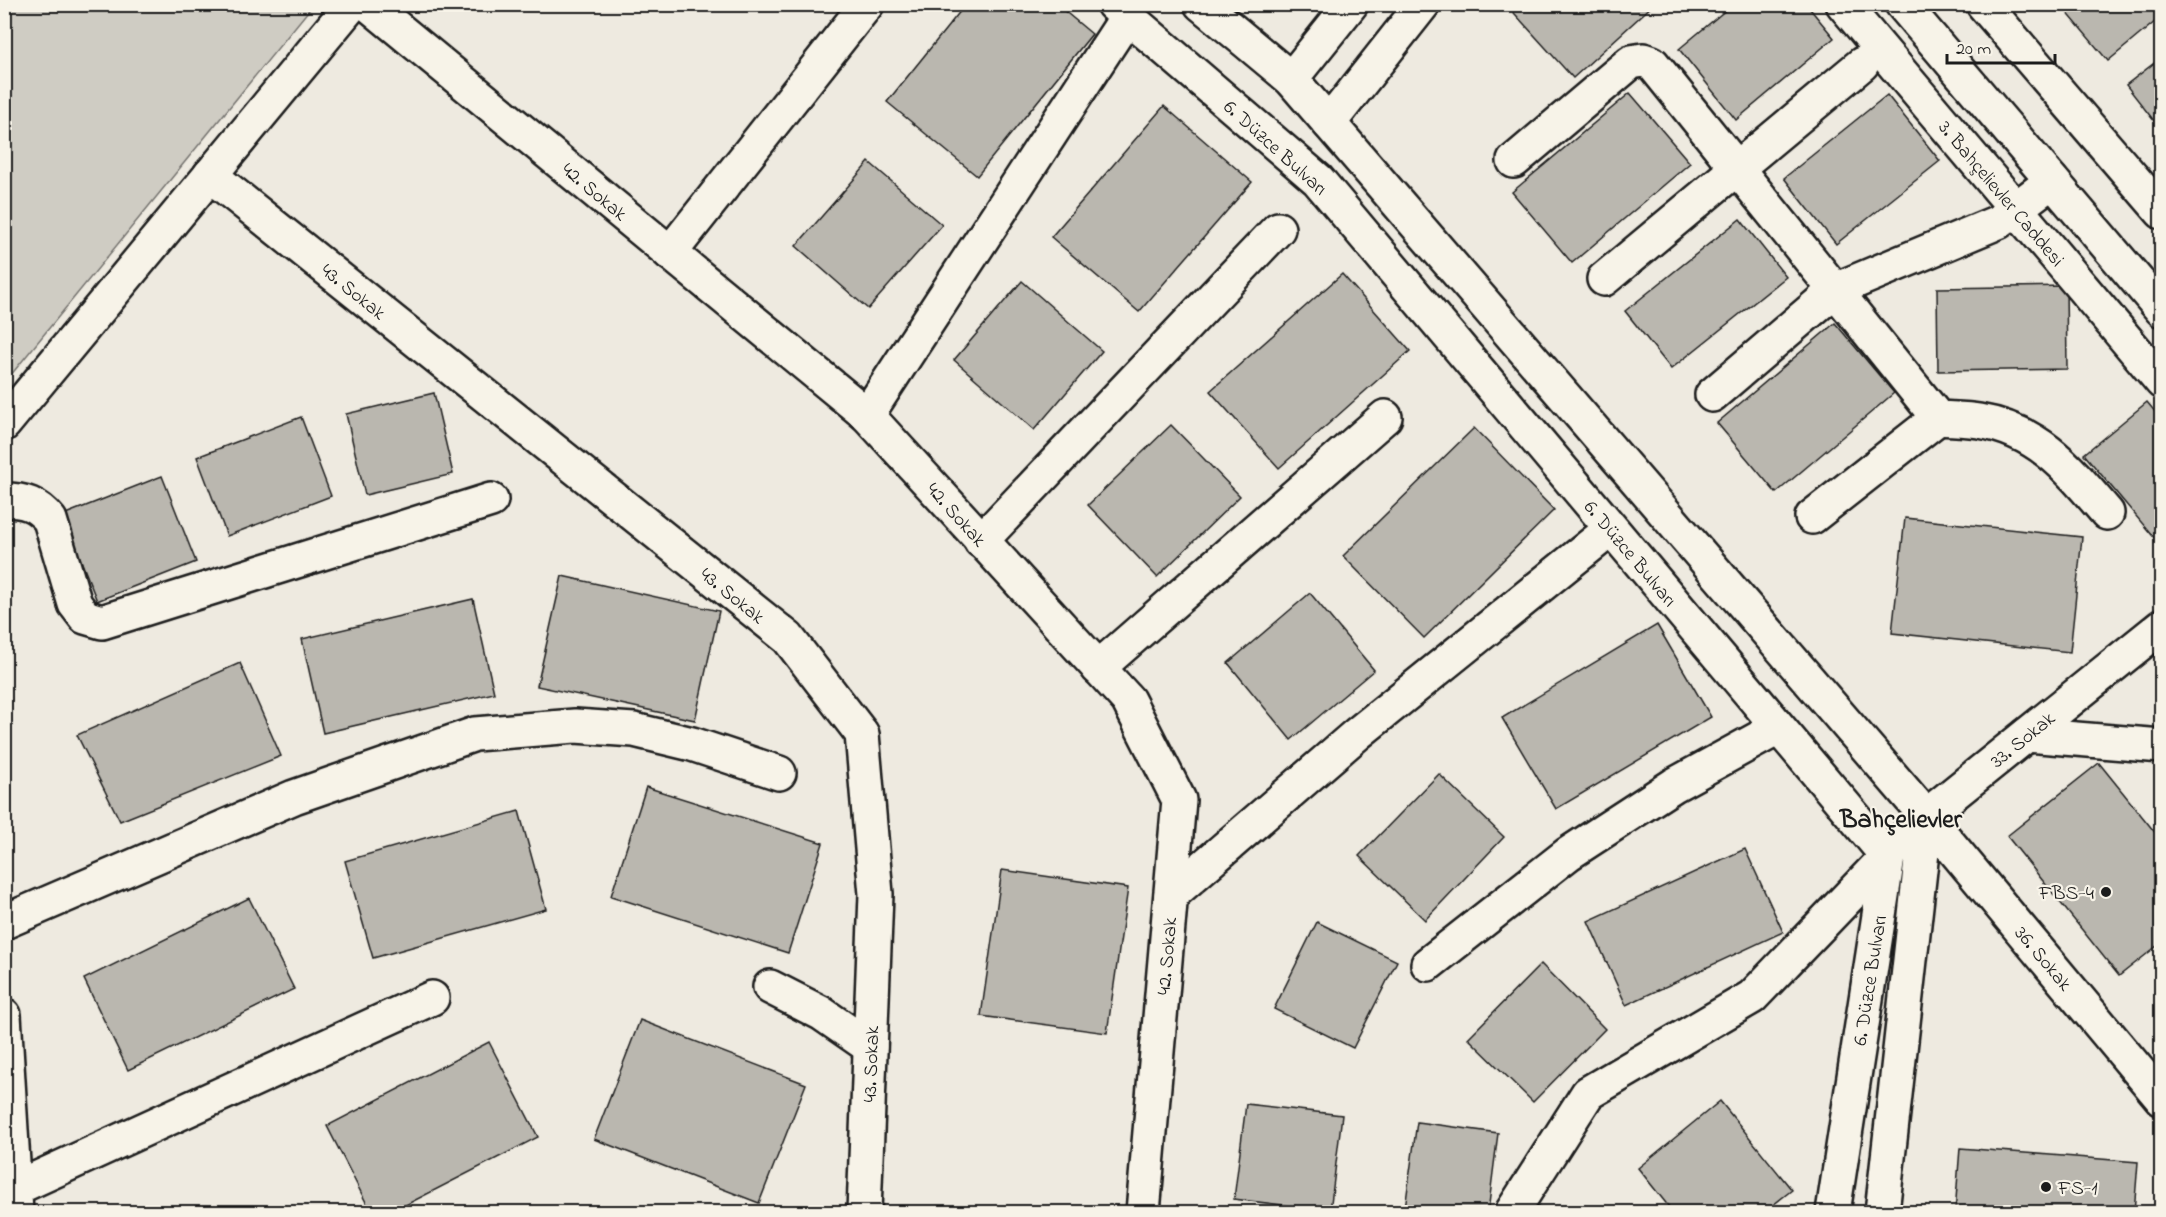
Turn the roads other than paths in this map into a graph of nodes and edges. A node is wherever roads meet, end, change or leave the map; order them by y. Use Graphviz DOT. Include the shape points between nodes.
graph roads {
  1 [pos="352,4"];
  2 [pos="368,4"];
  3 [pos="867,4"];
  4 [pos="1201,4"];
  5 [pos="1351,4"];
  6 [pos="1423,4"];
  7 [pos="1843,4"];
  8 [pos="1902,4"];
  9 [pos="1983,4"];
  10 [pos="1120,11"];
  11 [pos="1863,64"];
  12 [pos="1291,79"];
  13 [pos="1329,123"];
  14 [pos="1514,161"];
  15 [pos="1738,168"];
  16 [pos="210,176"];
  17 [pos="2052,181"];
  18 [pos="2016,210"];
  19 [pos="2162,212"];
  20 [pos="1278,229"];
  21 [pos="670,253"];
  22 [pos="1604,279"];
  23 [pos="1835,290"];
  24 [pos="2162,310"];
  25 [pos="2162,382"];
  26 [pos="1712,395"];
  27 [pos="867,415"];
  28 [pos="1385,417"];
  29 [pos="1938,418"];
  30 [pos="4,424"];
  31 [pos="4,500"];
  32 [pos="491,500"];
  33 [pos="2107,513"];
  34 [pos="1812,517"];
  35 [pos="1611,529"];
  36 [pos="981,541"];
  37 [pos="2162,626"];
  38 [pos="1098,668"];
  39 [pos="1778,728"];
  40 [pos="2027,735"];
  41 [pos="2162,746"];
  42 [pos="779,773"];
  43 [pos="1926,816"];
  44 [pos="1888,857"];
  45 [pos="1171,895"];
  46 [pos="4,922"];
  47 [pos="1428,964"];
  48 [pos="770,987"];
  49 [pos="432,998"];
  50 [pos="4,1015"];
  51 [pos="870,1047"];
  52 [pos="2162,1099"];
  53 [pos="15,1201"];
  54 [pos="864,1212"];
  55 [pos="1143,1212"];
  56 [pos="1512,1212"];
  57 [pos="1833,1212"];
  58 [pos="1882,1212"];
  1 -- 16 [label="street"];
  2 -- 21 [label="street, 42. Sokak"];
  3 -- 21 [label="street"];
  4 -- 12 [label="street"];
  5 -- 12 [label="street"];
  6 -- 13 [label="street"];
  7 -- 18 [label="street, 3. Bahçelievler Caddesi"];
  8 -- 17 [label="street"];
  9 -- 19 [label="street"];
  10 -- 27 [label="street"];
  10 -- 35 [label="street, 6. Düzce Bulvarı" via="1318,180"];
  11 -- 15 [label="street"];
  12 -- 13 [label="street"];
  13 -- 43 [label="street"];
  14 -- 15 [label="street" via="1631,62 1643,60 1660,70"];
  15 -- 22 [label="street"];
  15 -- 23 [label="street"];
  16 -- 30 [label="street"];
  16 -- 51 [label="street, 43. Sokak" via="788,638 862,734 876,894"];
  17 -- 18 [label="street"];
  17 -- 24 [label="street"];
  18 -- 23 [label="street" via="1998,222"];
  18 -- 25 [label="street, 3. Bahçelievler Caddesi"];
  20 -- 36 [label="street"];
  21 -- 27 [label="street, 42. Sokak"];
  23 -- 26 [label="street"];
  23 -- 29 [label="street"];
  27 -- 36 [label="street, 42. Sokak"];
  28 -- 38 [label="street"];
  29 -- 33 [label="street" via="1979,421 2022,435 2064,464"];
  29 -- 34 [label="street"];
  31 -- 32 [label="street" via="32,504 42,510 50,520 75,604 86,617 102,622"];
  35 -- 39 [label="street, 6. Düzce Bulvarı"];
  35 -- 45 [label="street" via="1357,734"];
  36 -- 38 [label="street, 42. Sokak"];
  37 -- 40 [label="street, 33. Sokak"];
  38 -- 45 [label="street, 42. Sokak" via="1128,700 1179,800"];
  39 -- 44 [label="street, 6. Düzce Bulvarı"];
  39 -- 47 [label="street" via="1674,786 1568,854"];
  40 -- 41 [label="street"];
  40 -- 43 [label="street, 33. Sokak"];
  42 -- 46 [label="street" via="692,744 634,730 575,726 476,734 294,797"];
  43 -- 44 [label="street, 33. Sokak"];
  43 -- 52 [label="street, 36. Sokak"];
  43 -- 58 [label="street, 6. Düzce Bulvarı"];
  44 -- 56 [label="street, 33. Sokak" via="1752,997 1588,1093"];
  44 -- 57 [label="street, 6. Düzce Bulvarı"];
  45 -- 55 [label="street, 42. Sokak"];
  48 -- 51 [label="street" via="820,1013"];
  49 -- 53 [label="street"];
  50 -- 53 [label="street"];
  51 -- 54 [label="street, 43. Sokak"];
}
